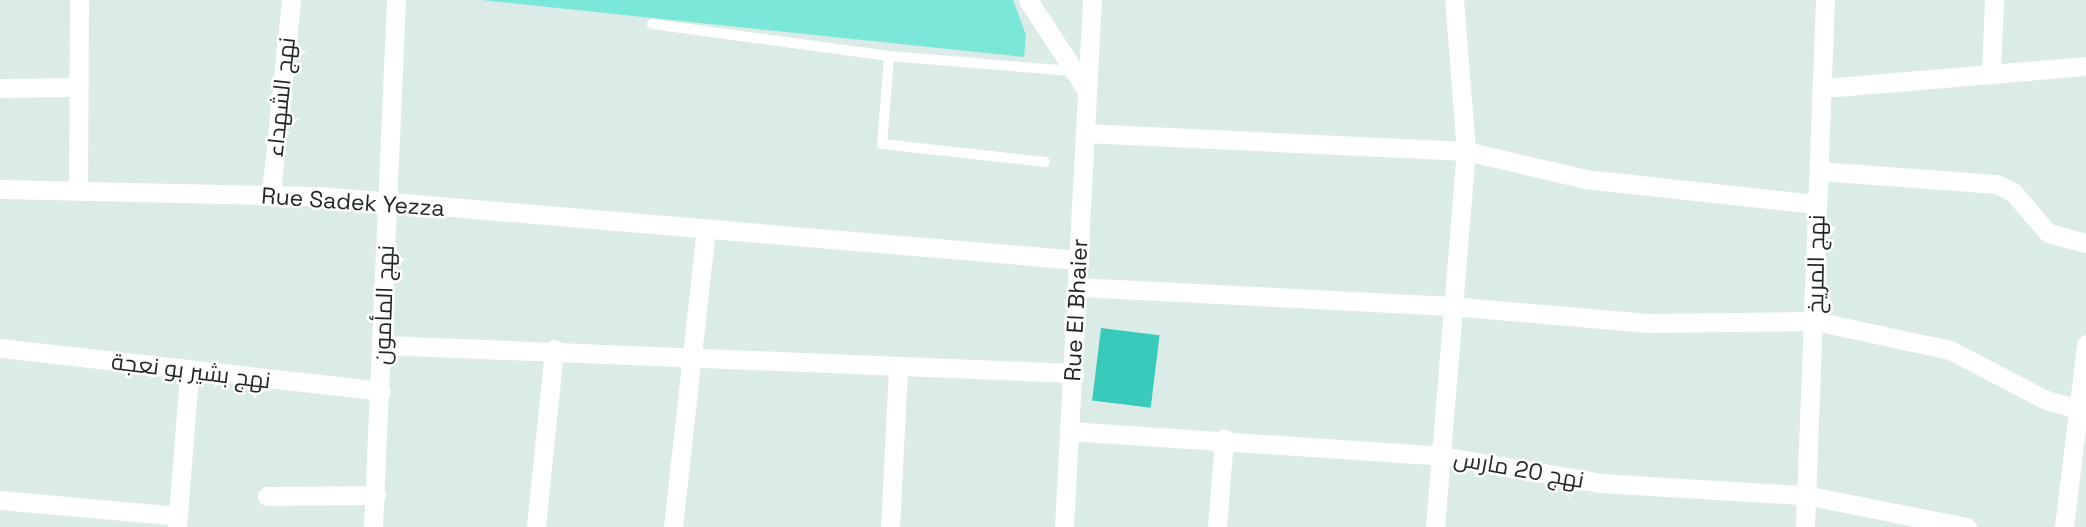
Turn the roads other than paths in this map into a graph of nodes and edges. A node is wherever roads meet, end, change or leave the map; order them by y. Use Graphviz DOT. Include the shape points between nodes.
graph roads {
  1 [pos="79,0"];
  2 [pos="292,0"];
  3 [pos="396,0"];
  4 [pos="1028,0"];
  5 [pos="1092,0"];
  6 [pos="1454,0"];
  7 [pos="1825,0"];
  8 [pos="1994,0"];
  9 [pos="652,24"];
  10 [pos="889,56"];
  11 [pos="2086,66"];
  12 [pos="1080,72"];
  13 [pos="1990,74"];
  14 [pos="75,87"];
  15 [pos="0,88"];
  16 [pos="1824,88"];
  17 [pos="1087,93"];
  18 [pos="1085,133"];
  19 [pos="1466,150"];
  20 [pos="1045,162"];
  21 [pos="1819,172"];
  22 [pos="0,189"];
  23 [pos="78,190"];
  24 [pos="271,194"];
  25 [pos="388,204"];
  26 [pos="1817,204"];
  27 [pos="706,230"];
  28 [pos="2086,243"];
  29 [pos="1079,260"];
  30 [pos="1077,287"];
  31 [pos="1452,306"];
  32 [pos="1815,321"];
  33 [pos="2086,344"];
  34 [pos="383,345"];
  35 [pos="0,348"];
  36 [pos="554,349"];
  37 [pos="694,354"];
  38 [pos="898,367"];
  39 [pos="189,373"];
  40 [pos="1074,373"];
  41 [pos="382,391"];
  42 [pos="2081,410"];
  43 [pos="1069,431"];
  44 [pos="1224,438"];
  45 [pos="1442,456"];
  46 [pos="376,495"];
  47 [pos="1805,495"];
  48 [pos="267,496"];
  49 [pos="0,500"];
  50 [pos="178,521"];
  51 [pos="1943,524"];
  52 [pos="373,527"];
  53 [pos="536,527"];
  54 [pos="673,527"];
  55 [pos="890,527"];
  56 [pos="1064,527"];
  57 [pos="1217,527"];
  58 [pos="1435,527"];
  59 [pos="1805,527"];
  60 [pos="1967,527"];
  61 [pos="2064,527"];
  1 -- 14 [label="street"];
  2 -- 24 [label="street, نهج الشهداء"];
  3 -- 25 [label="street, نهج المأمون"];
  4 -- 12 [label="street"];
  5 -- 17 [label="street, Rue El Bhaier"];
  6 -- 19 [label="street"];
  7 -- 16 [label="street, نهج المريخ"];
  8 -- 13 [label="street"];
  9 -- 10 [label="lane"];
  10 -- 12 [label="lane"];
  10 -- 20 [label="lane" via="882,144"];
  11 -- 13 [label="street"];
  12 -- 17 [label="street"];
  13 -- 16 [label="street"];
  14 -- 15 [label="street"];
  14 -- 23 [label="street"];
  16 -- 21 [label="street, نهج المريخ"];
  17 -- 18 [label="street, Rue El Bhaier"];
  18 -- 19 [label="street"];
  18 -- 29 [label="street, Rue El Bhaier"];
  19 -- 26 [label="street" via="1585,178"];
  19 -- 31 [label="street"];
  21 -- 26 [label="street, نهج المريخ"];
  21 -- 28 [label="street" via="1997,184 2013,191 2048,233"];
  22 -- 23 [label="street, Rue Sadek Yezza"];
  23 -- 24 [label="street, Rue Sadek Yezza"];
  24 -- 25 [label="street, Rue Sadek Yezza"];
  25 -- 27 [label="street, Rue Sadek Yezza"];
  25 -- 34 [label="street, نهج المأمون"];
  26 -- 32 [label="street, نهج المريخ"];
  27 -- 29 [label="street, Rue Sadek Yezza"];
  27 -- 37 [label="street"];
  29 -- 30 [label="street, Rue El Bhaier"];
  30 -- 31 [label="street"];
  30 -- 40 [label="street, Rue El Bhaier"];
  31 -- 32 [label="street" via="1647,323"];
  31 -- 45 [label="street"];
  32 -- 42 [label="street" via="1950,350 2046,400"];
  32 -- 47 [label="street, نهج المريخ"];
  33 -- 42 [label="street"];
  34 -- 36 [label="street"];
  34 -- 41 [label="street, نهج المأمون"];
  35 -- 39 [label="street, نهج بشير بو نعجة"];
  36 -- 37 [label="street"];
  36 -- 53 [label="street"];
  37 -- 38 [label="street"];
  37 -- 54 [label="street"];
  38 -- 40 [label="street"];
  38 -- 55 [label="street"];
  39 -- 41 [label="street, نهج بشير بو نعجة"];
  39 -- 50 [label="street"];
  40 -- 43 [label="street, Rue El Bhaier"];
  41 -- 46 [label="street, نهج المأمون"];
  42 -- 61 [label="street"];
  43 -- 44 [label="street, نهج 20 مارس"];
  43 -- 56 [label="street, Rue El Bhaier"];
  44 -- 45 [label="street, نهج 20 مارس"];
  44 -- 57 [label="street"];
  45 -- 47 [label="street, نهج 20 مارس" via="1600,483"];
  45 -- 58 [label="street"];
  46 -- 48 [label="street"];
  46 -- 52 [label="street, نهج المأمون"];
  47 -- 51 [label="street, نهج 20 مارس"];
  47 -- 59 [label="street, نهج المريخ"];
  49 -- 50 [label="street"];
  51 -- 60 [label="street, نهج 20 مارس"];
}
